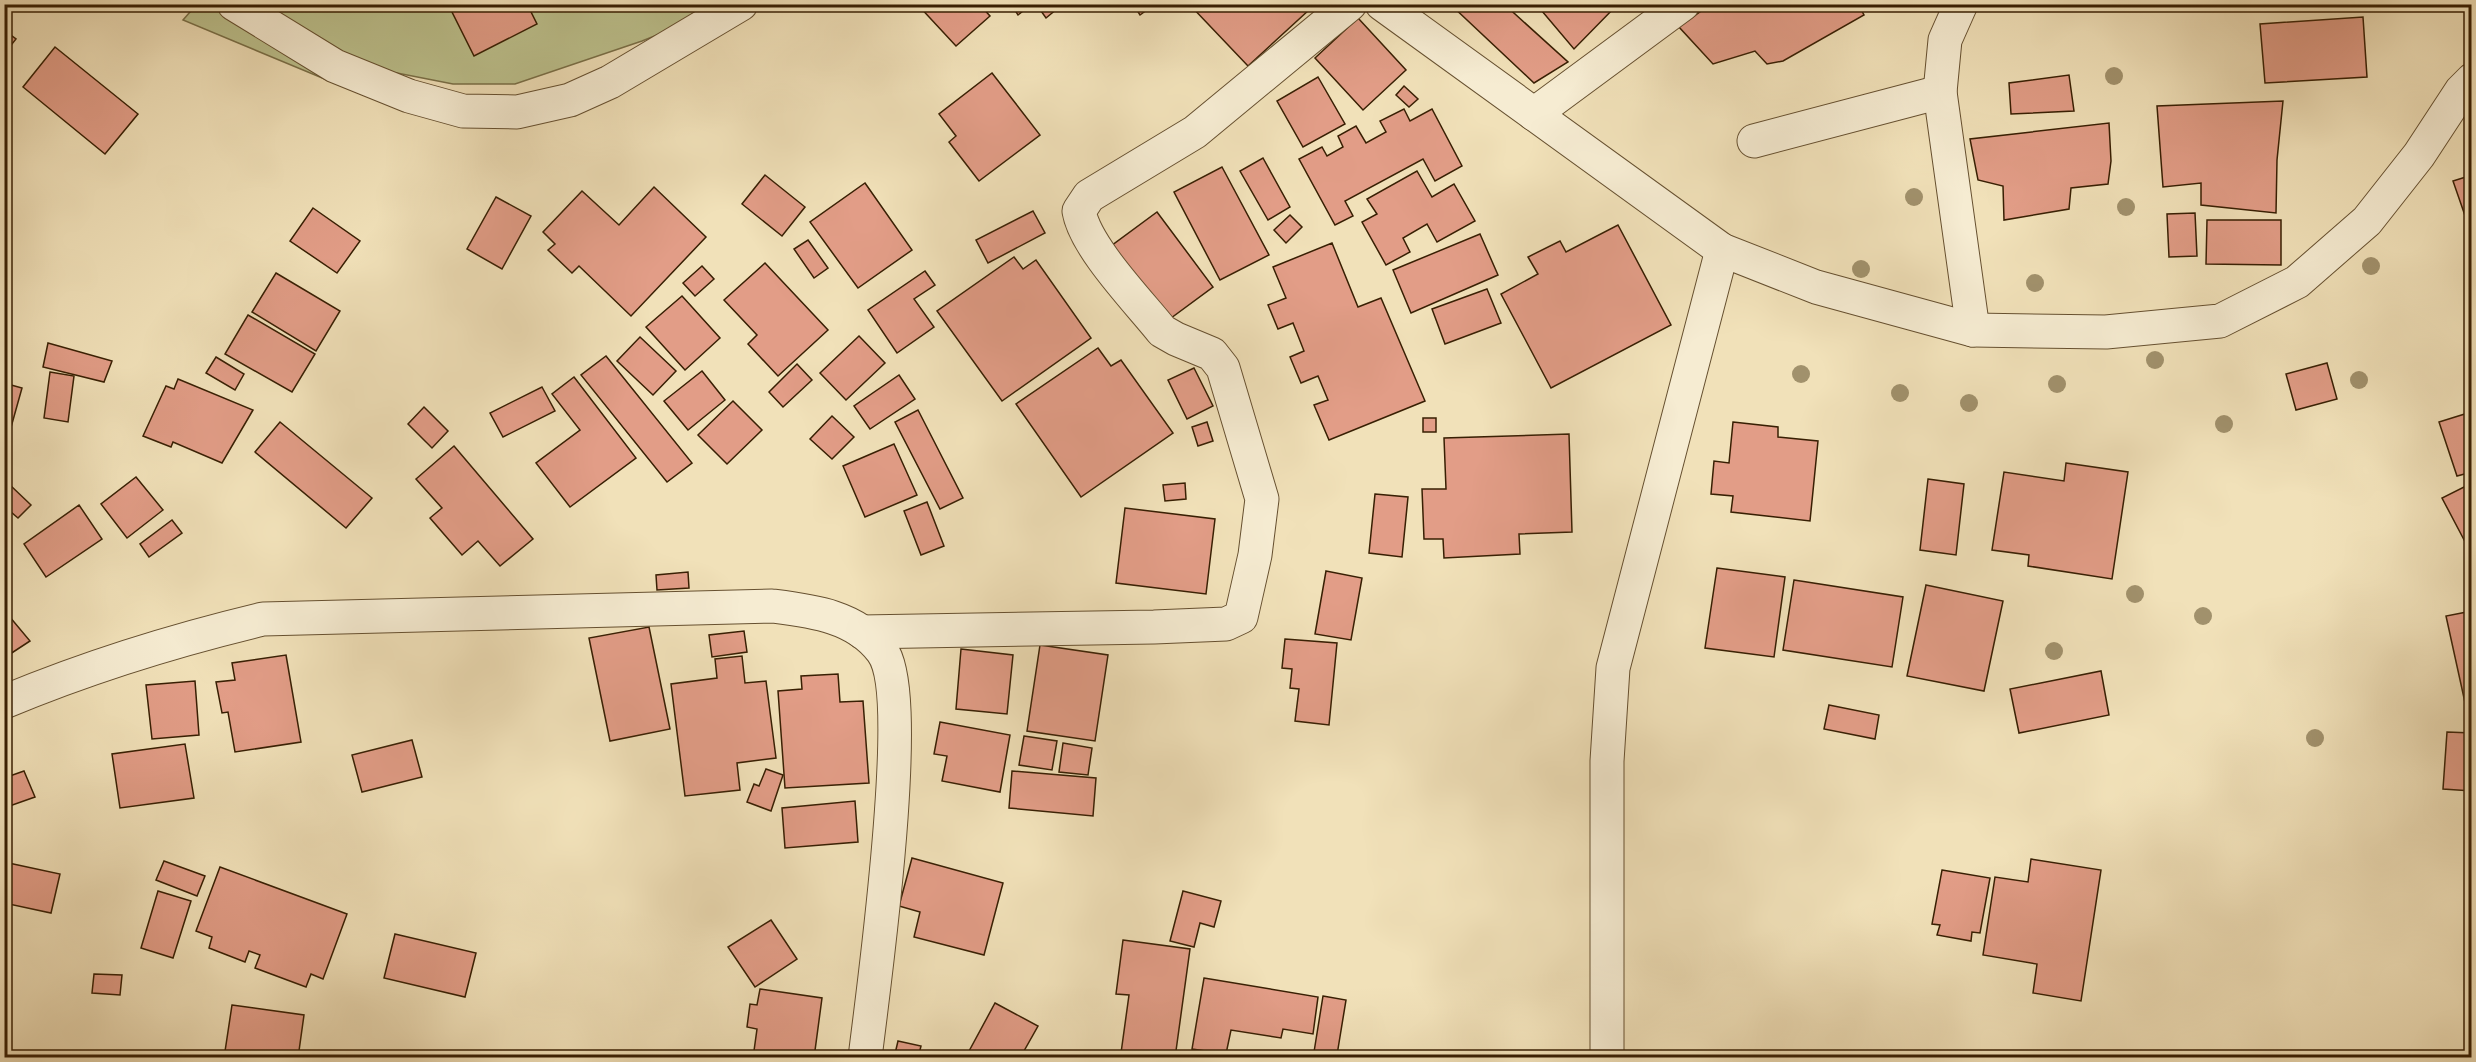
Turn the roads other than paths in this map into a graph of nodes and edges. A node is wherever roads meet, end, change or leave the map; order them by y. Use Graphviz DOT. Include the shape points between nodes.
graph roads {
  1 [pos="234,4"];
  2 [pos="741,4"];
  3 [pos="1350,4"];
  4 [pos="1382,4"];
  5 [pos="1683,4"];
  6 [pos="1961,4"];
  7 [pos="2472,80"];
  8 [pos="1940,92"];
  9 [pos="1534,114"];
  10 [pos="1754,141"];
  11 [pos="1722,250"];
  12 [pos="1973,330"];
  13 [pos="862,632"];
  14 [pos="4,702"];
  15 [pos="865,1058"];
  16 [pos="1607,1058"];
  1 -- 2 [label="street" via="335,66 409,96 463,111 517,112 570,100 610,82"];
  3 -- 13 [label="street" via="1195,132 1089,196 1079,211 1096,248 1162,331 1212,354 1222,368 1262,499 1255,555 1240,617 1226,624"];
  4 -- 9 [label="street"];
  5 -- 9 [label="street"];
  6 -- 8 [label="street" via="1945,40"];
  7 -- 12 [label="street" via="2367,221 2297,282 2220,321 2106,332"];
  8 -- 10 [label="street"];
  8 -- 12 [label="street"];
  9 -- 11 [label="street"];
  11 -- 12 [label="street" via="1816,287"];
  11 -- 16 [label="street" via="1613,668 1607,760"];
  13 -- 14 [label="street" via="818,611 772,606 263,619 72,674"];
  13 -- 15 [label="street" via="883,652 891,672 894,710 892,807"];
}
